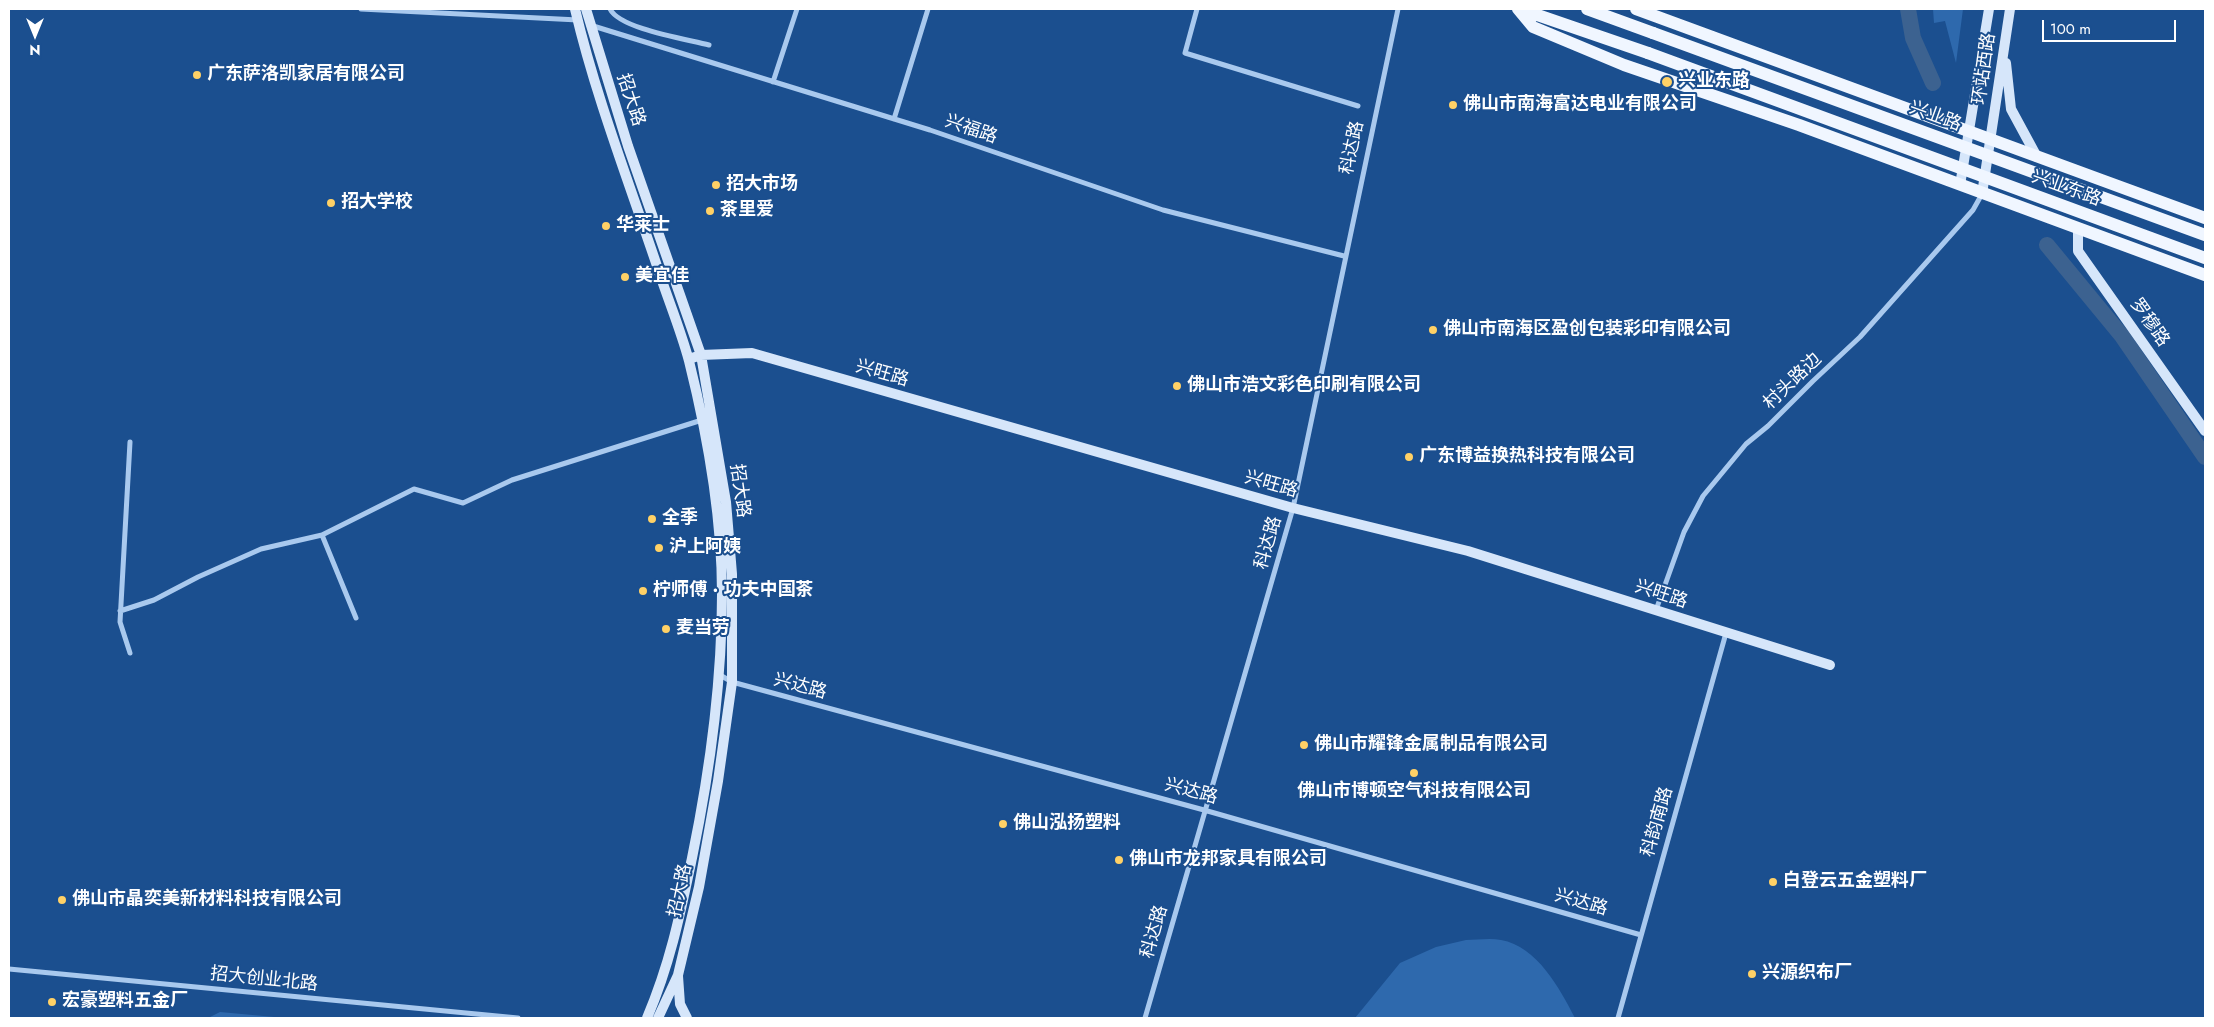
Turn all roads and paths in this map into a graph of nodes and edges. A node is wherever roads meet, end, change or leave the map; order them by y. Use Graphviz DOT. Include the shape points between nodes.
graph roads {
  1 [pos="361,9"];
  2 [pos="575,9"];
  3 [pos="586,9"];
  4 [pos="610,9"];
  5 [pos="797,9"];
  6 [pos="928,9"];
  7 [pos="1197,9"];
  8 [pos="1398,9"];
  9 [pos="1519,9"];
  10 [pos="1587,9"];
  11 [pos="1636,9"];
  12 [pos="1989,9"];
  13 [pos="2010,9"];
  14 [pos="578,20"];
  15 [pos="589,25"];
  16 [pos="709,45"];
  17 [pos="2005,47"];
  18 [pos="773,82"];
  19 [pos="1358,106"];
  20 [pos="894,119"];
  21 [pos="1970,132"];
  22 [pos="1991,140"];
  23 [pos="2037,157"];
  24 [pos="1960,185"];
  25 [pos="1982,194"];
  26 [pos="2205,218"];
  27 [pos="2078,229"];
  28 [pos="2205,235"];
  29 [pos="1344,256"];
  30 [pos="2205,258"];
  31 [pos="2205,275"];
  32 [pos="701,355"];
  33 [pos="688,359"];
  34 [pos="702,420"];
  35 [pos="2205,431"];
  36 [pos="130,442"];
  37 [pos="1293,508"];
  38 [pos="322,535"];
  39 [pos="120,611"];
  40 [pos="1656,611"];
  41 [pos="356,618"];
  42 [pos="1726,633"];
  43 [pos="130,653"];
  44 [pos="1830,665"];
  45 [pos="720,675"];
  46 [pos="732,682"];
  47 [pos="1204,810"];
  48 [pos="1641,935"];
  49 [pos="9,969"];
  50 [pos="678,975"];
  51 [pos="518,1018"];
  52 [pos="647,1018"];
  53 [pos="658,1018"];
  54 [pos="687,1018"];
  55 [pos="1145,1018"];
  56 [pos="1618,1018"];
  1 -- 14 [label="street"];
  2 -- 14 [label="main road, 招大路"];
  3 -- 15 [label="main road, 招大路"];
  4 -- 16 [label="street" via="612,14 627,23"];
  5 -- 18 [label="street"];
  6 -- 20 [label="street"];
  7 -- 19 [label="street" via="1185,53"];
  8 -- 29 [label="street, 科达路"];
  9 -- 24 [label="main road" via="1533,27 1624,65"];
  9 -- 30 [label="main road, 兴业东路, bridge" via="1648,53"];
  10 -- 28 [label="main road, 兴业路, bridge"];
  11 -- 21 [label="main road, 兴业东路"];
  12 -- 21 [label="main road, 环站西路"];
  13 -- 17 [label="main road, 环站西路"];
  14 -- 15 [label="street, 兴福路"];
  14 -- 33 [label="main road, 招大路" via="602,105"];
  15 -- 18 [label="street, 兴福路"];
  15 -- 32 [label="main road, 招大路"];
  17 -- 22 [label="main road, 环站西路"];
  17 -- 23 [label="main road" via="2011,109"];
  18 -- 20 [label="street, 兴福路"];
  20 -- 29 [label="street, 兴福路" via="1163,210"];
  21 -- 22 [label="main road, 兴业东路"];
  21 -- 24 [label="main road, 环站西路"];
  22 -- 23 [label="main road, 兴业东路"];
  22 -- 25 [label="main road, 环站西路"];
  23 -- 26 [label="main road, 兴业东路"];
  24 -- 25 [label="main road"];
  25 -- 27 [label="main road"];
  25 -- 40 [label="street, 村头路边" via="1974,210 1860,337 1746,444 1703,496 1684,532"];
  27 -- 31 [label="main road"];
  27 -- 35 [label="main road, 罗穆路" via="2078,251"];
  29 -- 37 [label="street, 科达路"];
  32 -- 33 [label="main road, 兴旺路"];
  32 -- 37 [label="main road, 兴旺路" via="752,353"];
  32 -- 46 [label="main road, 招大路" via="726,502 732,574"];
  33 -- 34 [label="main road, 招大路"];
  34 -- 38 [label="street" via="512,480 463,503 414,489"];
  34 -- 45 [label="main road, 招大路" via="716,497 722,591"];
  36 -- 39 [label="street"];
  37 -- 40 [label="main road, 兴旺路" via="1468,551"];
  37 -- 47 [label="street, 科达路"];
  38 -- 39 [label="street" via="261,549 154,600"];
  38 -- 41 [label="street"];
  39 -- 43 [label="street" via="120,622"];
  40 -- 42 [label="main road, 兴旺路"];
  42 -- 44 [label="main road, 兴旺路"];
  42 -- 48 [label="street, 科韵南路"];
  45 -- 46 [label="street, 兴达路"];
  45 -- 52 [label="main road, 招大路" via="702,813 674,946"];
  46 -- 47 [label="street, 兴达路"];
  46 -- 50 [label="main road, 招大路" via="699,887"];
  47 -- 48 [label="street, 兴达路"];
  47 -- 55 [label="street, 科达路"];
  48 -- 56 [label="street, 科韵南路"];
  49 -- 51 [label="street, 招大创业北路"];
  50 -- 53 [label="main road, 招大路"];
  50 -- 54 [label="main road" via="680,1004"];
}
